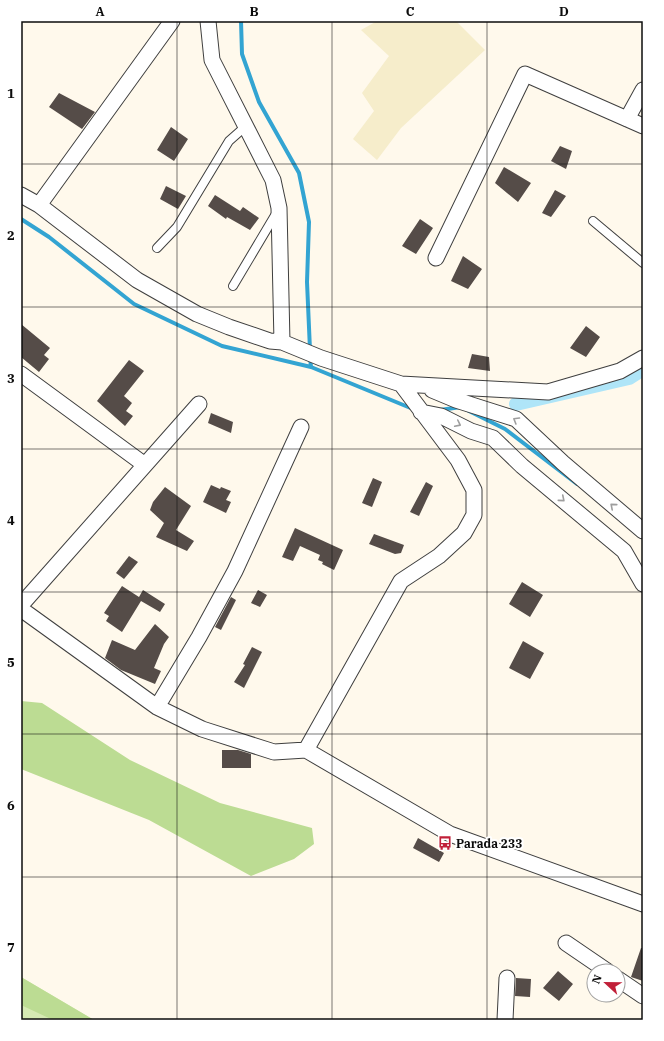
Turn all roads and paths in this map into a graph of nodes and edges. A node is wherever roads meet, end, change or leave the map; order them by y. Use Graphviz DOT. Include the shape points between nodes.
graph roads {
  1 [pos="172,21"];
  2 [pos="208,21"];
  3 [pos="643,90"];
  4 [pos="627,118"];
  5 [pos="246,126"];
  6 [pos="643,126"];
  7 [pos="21,195"];
  8 [pos="39,206"];
  9 [pos="279,208"];
  10 [pos="593,221"];
  11 [pos="157,248"];
  12 [pos="436,258"];
  13 [pos="643,263"];
  14 [pos="233,286"];
  15 [pos="282,342"];
  16 [pos="643,358"];
  17 [pos="21,374"];
  18 [pos="401,384"];
  19 [pos="420,386"];
  20 [pos="199,404"];
  21 [pos="421,412"];
  22 [pos="301,427"];
  23 [pos="145,465"];
  24 [pos="643,531"];
  25 [pos="643,584"];
  26 [pos="21,604"];
  27 [pos="21,609"];
  28 [pos="157,706"];
  29 [pos="306,750"];
  30 [pos="643,904"];
  31 [pos="566,943"];
  32 [pos="595,963"];
  33 [pos="507,978"];
  34 [pos="626,984"];
  35 [pos="643,996"];
  36 [pos="506,1020"];
  1 -- 8 [label="street"];
  2 -- 5 [label="street" via="212,60"];
  3 -- 4 [label="street"];
  4 -- 6 [label="street"];
  4 -- 12 [label="street" via="525,74"];
  5 -- 9 [label="street" via="273,180"];
  5 -- 11 [label="lane" via="229,141 177,227"];
  7 -- 8 [label="street"];
  8 -- 15 [label="street" via="137,280 197,314 270,341"];
  9 -- 14 [label="lane"];
  9 -- 15 [label="street"];
  10 -- 13 [label="lane"];
  15 -- 18 [label="street" via="321,358"];
  16 -- 19 [label="street" via="620,370 548,392"];
  17 -- 23 [label="street"];
  18 -- 19 [label="street"];
  18 -- 21 [label="street"];
  24 -- 19 [label="street, one-way" via="516,419"];
  20 -- 23 [label="street"];
  21 -- 25 [label="street, one-way" via="441,416 471,431 493,438 522,466 624,551"];
  21 -- 29 [label="street" via="458,460 474,490 474,515 464,533 439,556 401,581"];
  22 -- 28 [label="street" via="235,571"];
  23 -- 26 [label="street"];
  27 -- 28 [label="street"];
  28 -- 29 [label="street" via="202,729 274,752"];
  29 -- 30 [label="street" via="450,834"];
  31 -- 32 [label="street"];
  33 -- 36 [label="street"];
  34 -- 35 [label="street"];
}
